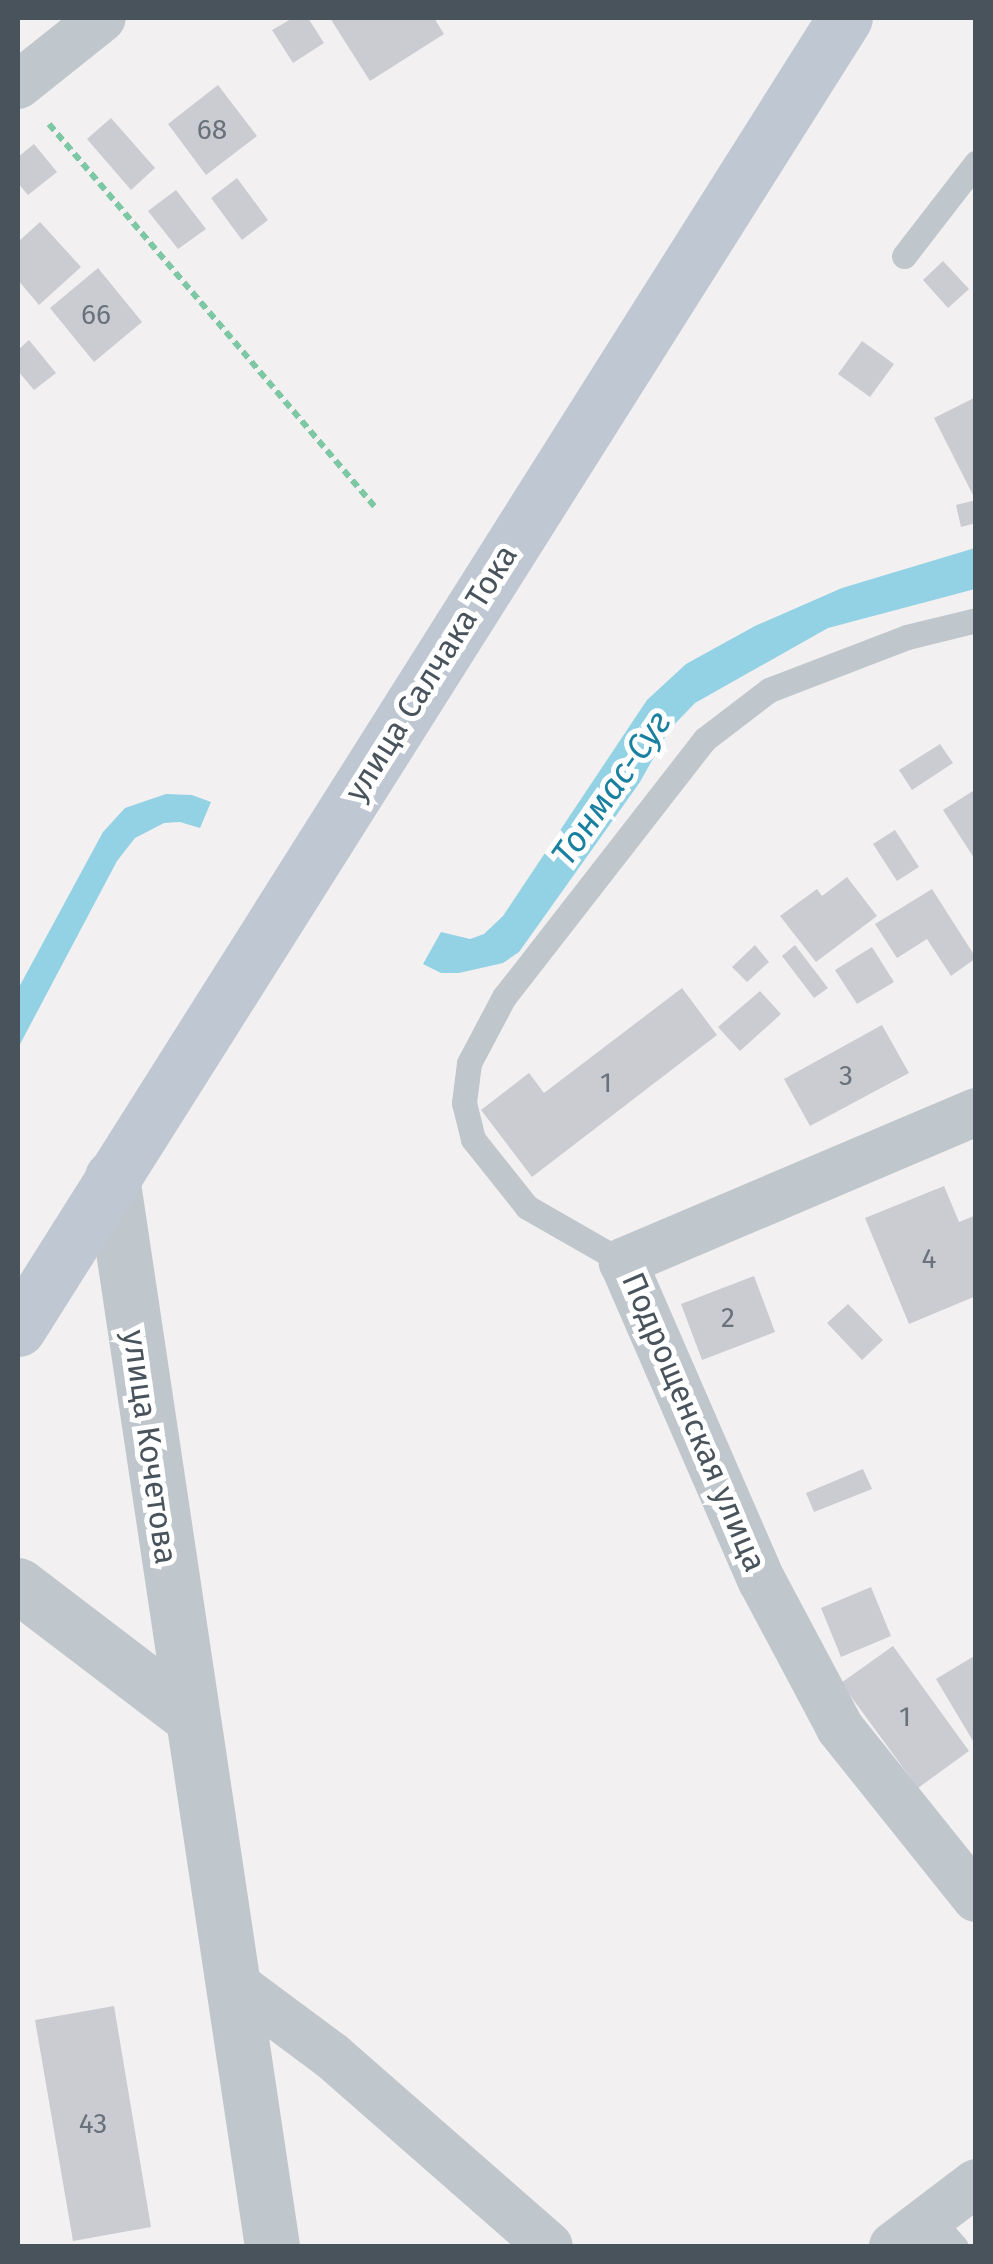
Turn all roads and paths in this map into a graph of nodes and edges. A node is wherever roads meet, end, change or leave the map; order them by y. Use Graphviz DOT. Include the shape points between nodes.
graph roads {
  1 [pos="102,18"];
  2 [pos="845,18"];
  3 [pos="30,100"];
  4 [pos="976,164"];
  5 [pos="904,256"];
  6 [pos="376,508"];
  7 [pos="976,620"];
  8 [pos="976,1112"];
  9 [pos="112,1177"];
  10 [pos="623,1262"];
  11 [pos="18,1329"];
  12 [pos="18,1585"];
  13 [pos="190,1717"];
  14 [pos="976,1898"];
  15 [pos="231,1982"];
  16 [pos="976,2183"];
  17 [pos="926,2237"];
  18 [pos="272,2246"];
  19 [pos="550,2246"];
  1 -- 3 [label="street"];
  2 -- 9 [label="main road, улица Салчака Тока"];
  3 -- 6 [label="path"];
  4 -- 5 [label="lane"];
  7 -- 10 [label="lane" via="907,637 769,690 705,740 504,996 469,1063 464,1103 473,1139 527,1207"];
  8 -- 10 [label="street, Подрощенская улица"];
  9 -- 11 [label="main road, улица Салчака Тока"];
  9 -- 13 [label="street, улица Кочетова"];
  10 -- 14 [label="street, Подрощенская улица" via="762,1581 840,1728"];
  12 -- 13 [label="street"];
  13 -- 15 [label="street, улица Кочетова"];
  15 -- 18 [label="street, улица Кочетова"];
  15 -- 19 [label="street" via="332,2056"];
  16 -- 17 [label="street"];
}
